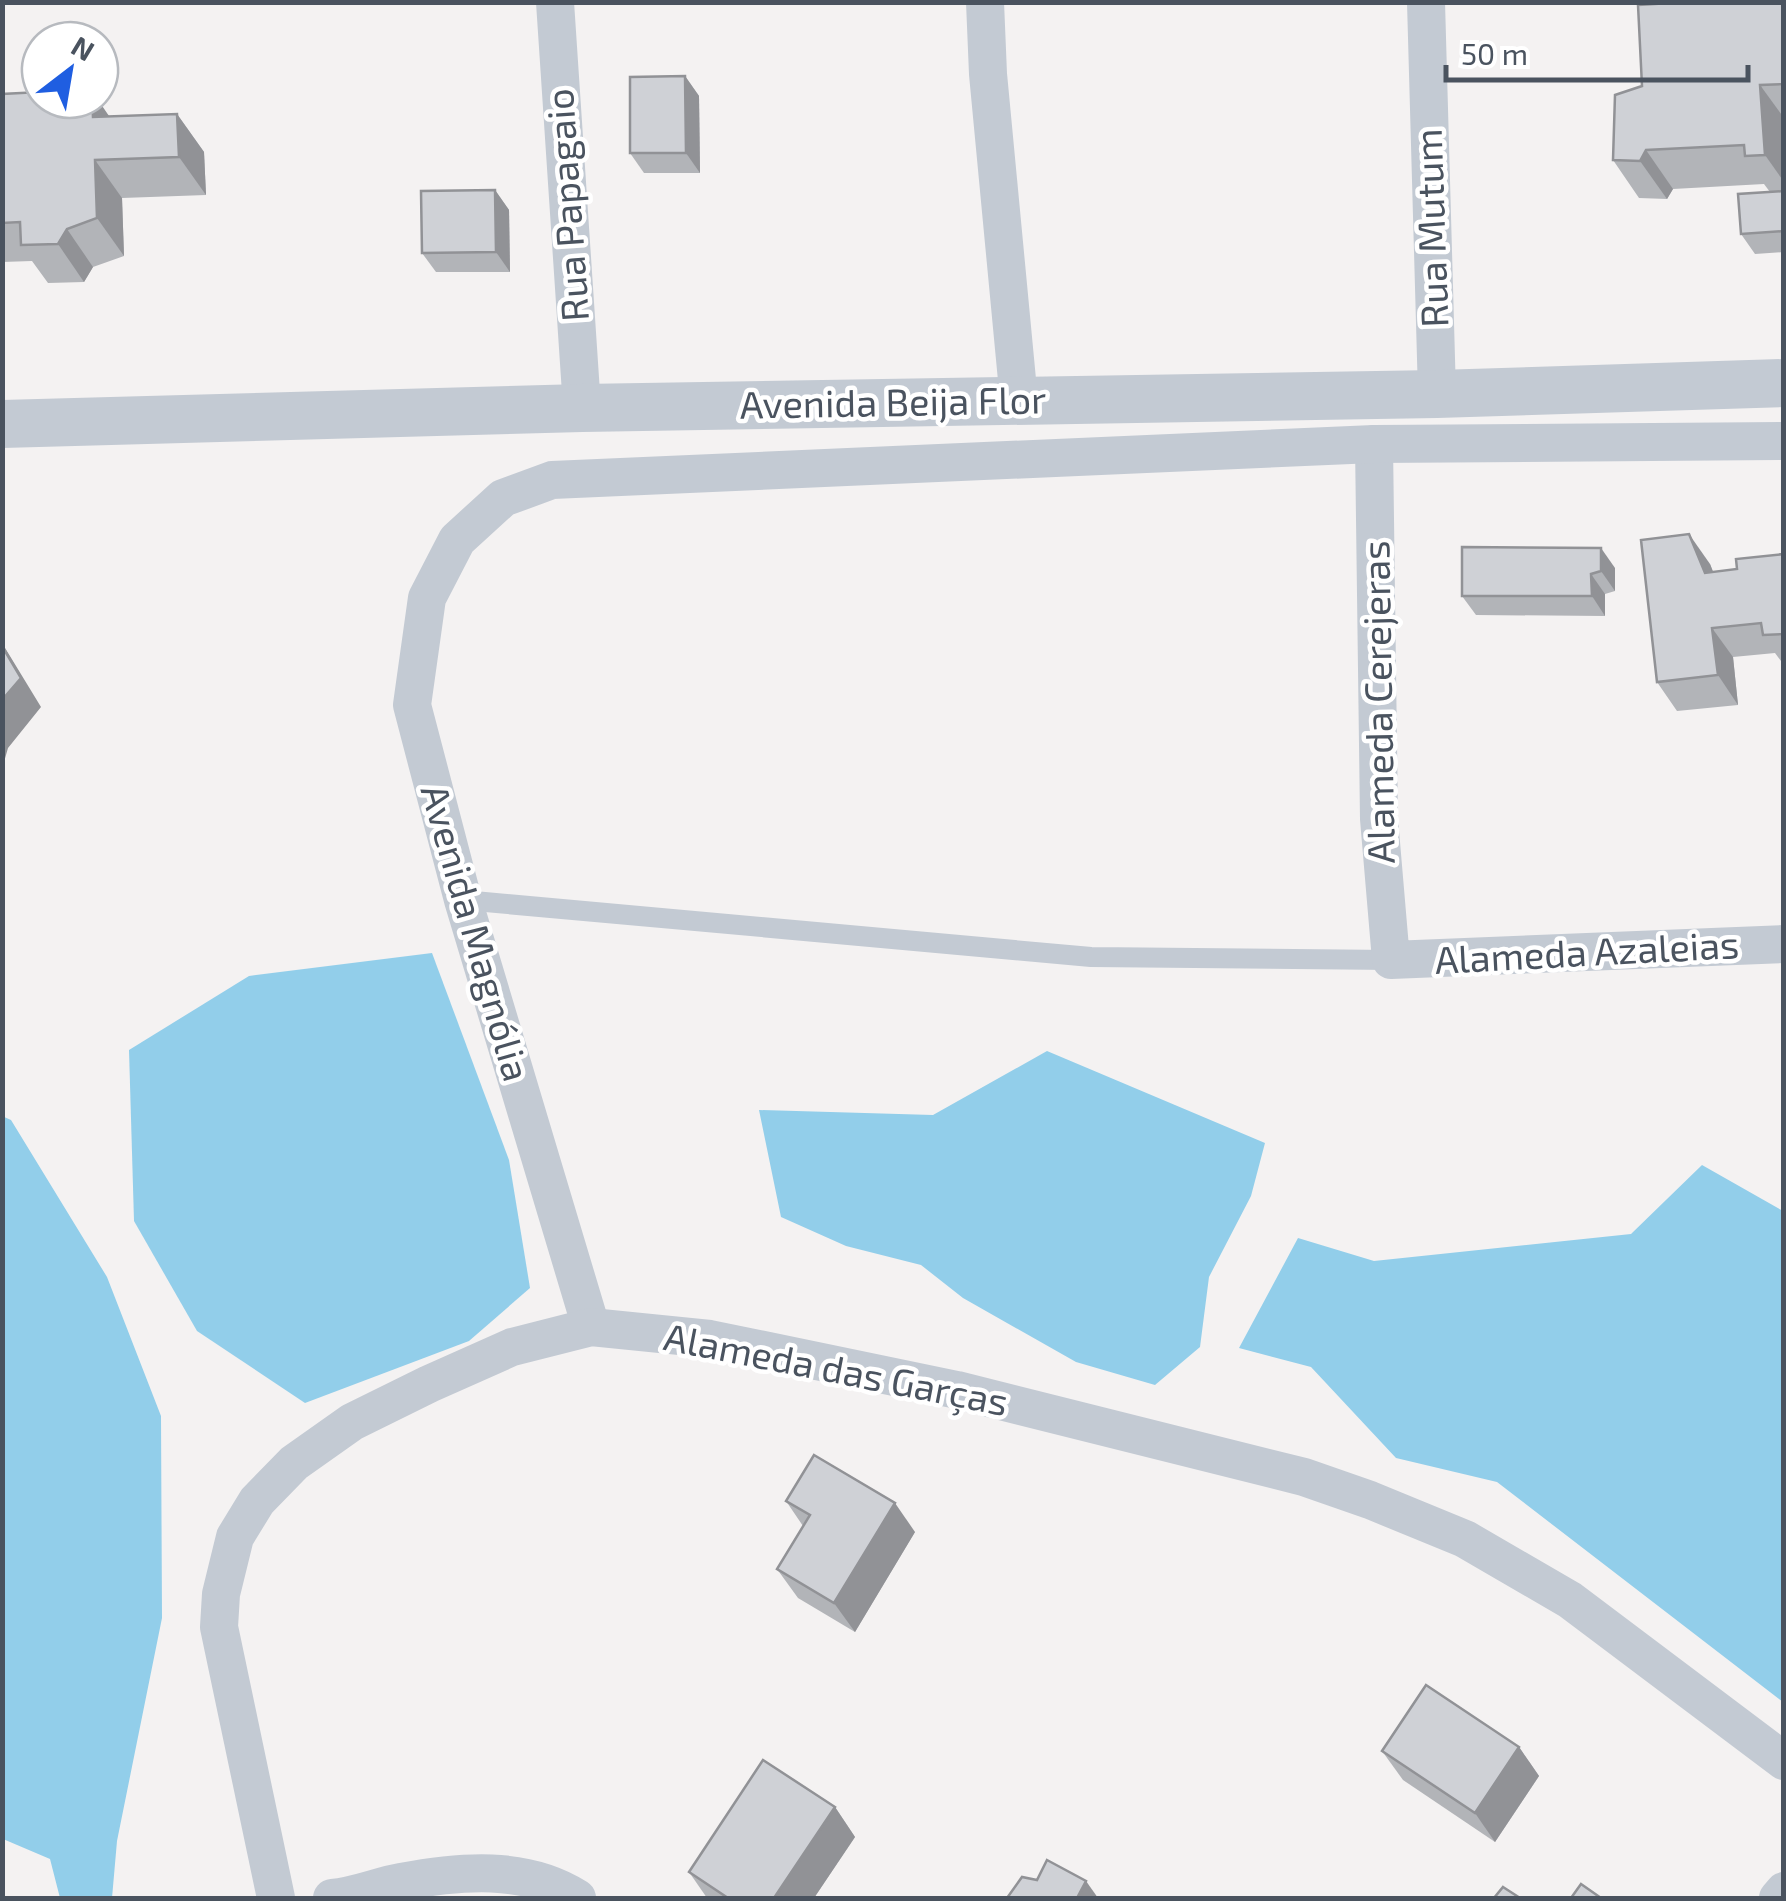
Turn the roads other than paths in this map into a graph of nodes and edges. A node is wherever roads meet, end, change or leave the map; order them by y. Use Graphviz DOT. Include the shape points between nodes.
graph roads {
  1 [pos="555,2"];
  2 [pos="986,2"];
  3 [pos="1426,2"];
  4 [pos="1784,383"];
  5 [pos="1437,394"];
  6 [pos="1019,401"];
  7 [pos="582,408"];
  8 [pos="2,424"];
  9 [pos="1784,441"];
  10 [pos="1374,444"];
  11 [pos="457,540"];
  12 [pos="463,900"];
  13 [pos="1784,944"];
  14 [pos="1391,960"];
  15 [pos="591,1327"];
  16 [pos="1784,1761"];
  17 [pos="1784,1892"];
  18 [pos="276,1898"];
  19 [pos="332,1898"];
  20 [pos="577,1898"];
  21 [pos="1778,1898"];
  1 -- 7 [label="street, Rua Papagaio"];
  2 -- 6 [label="street"];
  3 -- 5 [label="street, Rua Mutum"];
  4 -- 5 [label="street, Avenida Beija Flor"];
  5 -- 6 [label="street, Avenida Beija Flor"];
  6 -- 7 [label="street, Avenida Beija Flor"];
  7 -- 8 [label="street, Avenida Beija Flor"];
  9 -- 10 [label="street, Avenida Beija Flor"];
  10 -- 11 [label="street, Avenida Beija Flor" via="552,480 503,498"];
  10 -- 14 [label="street, Alameda Cerejeras" via="1379,819"];
  11 -- 12 [label="street, Avenida Magnólia" via="428,598 412,705"];
  12 -- 14 [label="lane" via="1090,957"];
  12 -- 15 [label="street, Avenida Magnólia"];
  13 -- 14 [label="street, Alameda Azaleias"];
  15 -- 16 [label="street, Alameda das Garças" via="710,1339 957,1390 1304,1477 1370,1500 1465,1538 1570,1600"];
  15 -- 18 [label="street, Alameda das Garças" via="512,1347 352,1422 272,1483 235,1537 219,1627"];
  17 -- 21 [label="street"];
  19 -- 20 [label="street" via="460,1874 508,1874 556,1885"];
}
